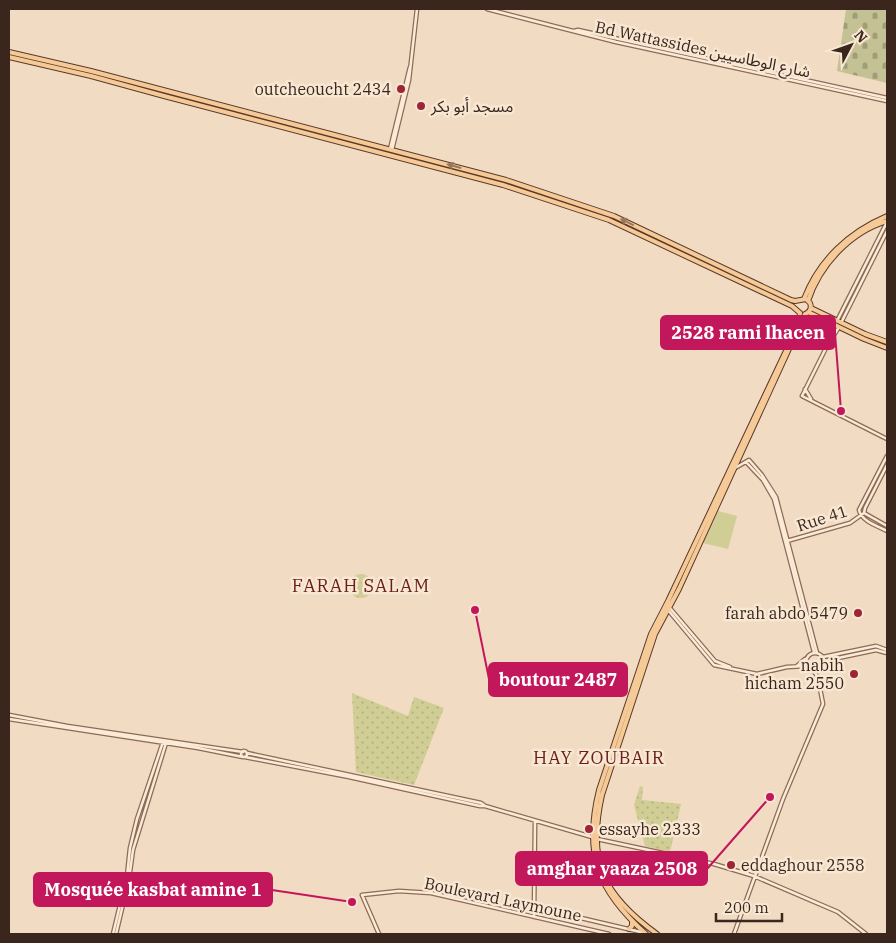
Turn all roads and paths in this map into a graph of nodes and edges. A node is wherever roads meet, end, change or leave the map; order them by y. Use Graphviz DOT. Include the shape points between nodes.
graph roads {
  1 [pos="417,9"];
  2 [pos="487,9"];
  3 [pos="9,52"];
  4 [pos="9,57"];
  5 [pos="887,100"];
  6 [pos="369,150"];
  7 [pos="391,151"];
  8 [pos="371,154"];
  9 [pos="887,216"];
  10 [pos="887,222"];
  11 [pos="887,231"];
  12 [pos="806,300"];
  13 [pos="798,301"];
  14 [pos="796,308"];
  15 [pos="806,312"];
  16 [pos="838,324"];
  17 [pos="887,342"];
  18 [pos="887,348"];
  19 [pos="805,389"];
  20 [pos="811,401"];
  21 [pos="887,439"];
  22 [pos="887,456"];
  23 [pos="887,464"];
  24 [pos="733,467"];
  25 [pos="864,512"];
  26 [pos="860,515"];
  27 [pos="887,526"];
  28 [pos="887,531"];
  29 [pos="786,541"];
  30 [pos="667,608"];
  31 [pos="887,651"];
  32 [pos="815,652"];
  33 [pos="806,659"];
  34 [pos="823,659"];
  35 [pos="797,666"];
  36 [pos="806,666"];
  37 [pos="819,670"];
  38 [pos="814,671"];
  39 [pos="818,678"];
  40 [pos="9,717"];
  41 [pos="164,743"];
  42 [pos="245,752"];
  43 [pos="244,757"];
  44 [pos="485,806"];
  45 [pos="536,821"];
  46 [pos="595,838"];
  47 [pos="754,876"];
  48 [pos="534,907"];
  49 [pos="534,917"];
  50 [pos="632,921"];
  51 [pos="629,930"];
  52 [pos="115,934"];
  53 [pos="379,934"];
  54 [pos="609,934"];
  55 [pos="646,934"];
  56 [pos="655,934"];
  57 [pos="734,934"];
  58 [pos="866,934"];
  1 -- 7 [label="street" via="409,80"];
  2 -- 5 [label="street, Bd Wattassides شارع الوطاسيين"];
  3 -- 7 [label="main road"];
  4 -- 6 [label="main road"];
  6 -- 8 [label="main road"];
  6 -- 14 [label="main road" via="609,220"];
  13 -- 7 [label="main road, one-way" via="614,216 486,173"];
  9 -- 12 [label="main road" via="862,228 838,247 814,278"];
  10 -- 12 [label="main road" via="861,233 838,252"];
  10 -- 16 [label="street"];
  11 -- 16 [label="street"];
  12 -- 13 [label="main road"];
  12 -- 15 [label="main road"];
  13 -- 14 [label="main road"];
  14 -- 15 [label="main road"];
  15 -- 16 [label="main road"];
  15 -- 24 [label="main road" via="799,320"];
  16 -- 17 [label="main road"];
  16 -- 18 [label="main road"];
  16 -- 19 [label="street"];
  19 -- 20 [label="street"];
  19 -- 20 [label="street" via="802,396"];
  20 -- 21 [label="street"];
  22 -- 26 [label="street" via="859,509"];
  23 -- 25 [label="street"];
  24 -- 29 [label="street" via="738,468 746,462 763,480 773,496"];
  24 -- 30 [label="main road"];
  25 -- 26 [label="street, Rue 41"];
  25 -- 27 [label="street"];
  26 -- 28 [label="street"];
  26 -- 29 [label="street, Rue 41" via="850,523"];
  29 -- 32 [label="street"];
  30 -- 35 [label="street" via="714,664 757,674"];
  30 -- 46 [label="main road" via="651,634 602,779 595,810"];
  31 -- 34 [label="street"];
  32 -- 33 [label="street"];
  32 -- 34 [label="street"];
  33 -- 35 [label="street"];
  33 -- 36 [label="street"];
  34 -- 37 [label="street"];
  35 -- 36 [label="street"];
  36 -- 38 [label="street"];
  37 -- 38 [label="street"];
  37 -- 39 [label="street"];
  38 -- 39 [label="street"];
  39 -- 47 [label="street" via="823,704"];
  40 -- 41 [label="street"];
  40 -- 42 [label="street"];
  41 -- 43 [label="street"];
  41 -- 52 [label="street" via="130,848"];
  42 -- 43 [label="street" via="242,754"];
  42 -- 44 [label="street"];
  43 -- 44 [label="street"];
  44 -- 45 [label="street"];
  45 -- 46 [label="street"];
  45 -- 48 [label="street"];
  46 -- 47 [label="street"];
  46 -- 50 [label="main road" via="601,878"];
  46 -- 56 [label="main road" via="601,869 610,889 627,910"];
  47 -- 57 [label="street"];
  47 -- 58 [label="street" via="835,910"];
  48 -- 49 [label="street"];
  48 -- 51 [label="street, Boulevard Laymoune"];
  49 -- 53 [label="street, Boulevard Laymoune" via="417,891 362,895"];
  49 -- 54 [label="street, Boulevard Laymoune"];
  50 -- 51 [label="main road"];
  50 -- 55 [label="main road"];
  51 -- 55 [label="street, Boulevard Laymoune"];
  55 -- 56 [label="main road"];
}
